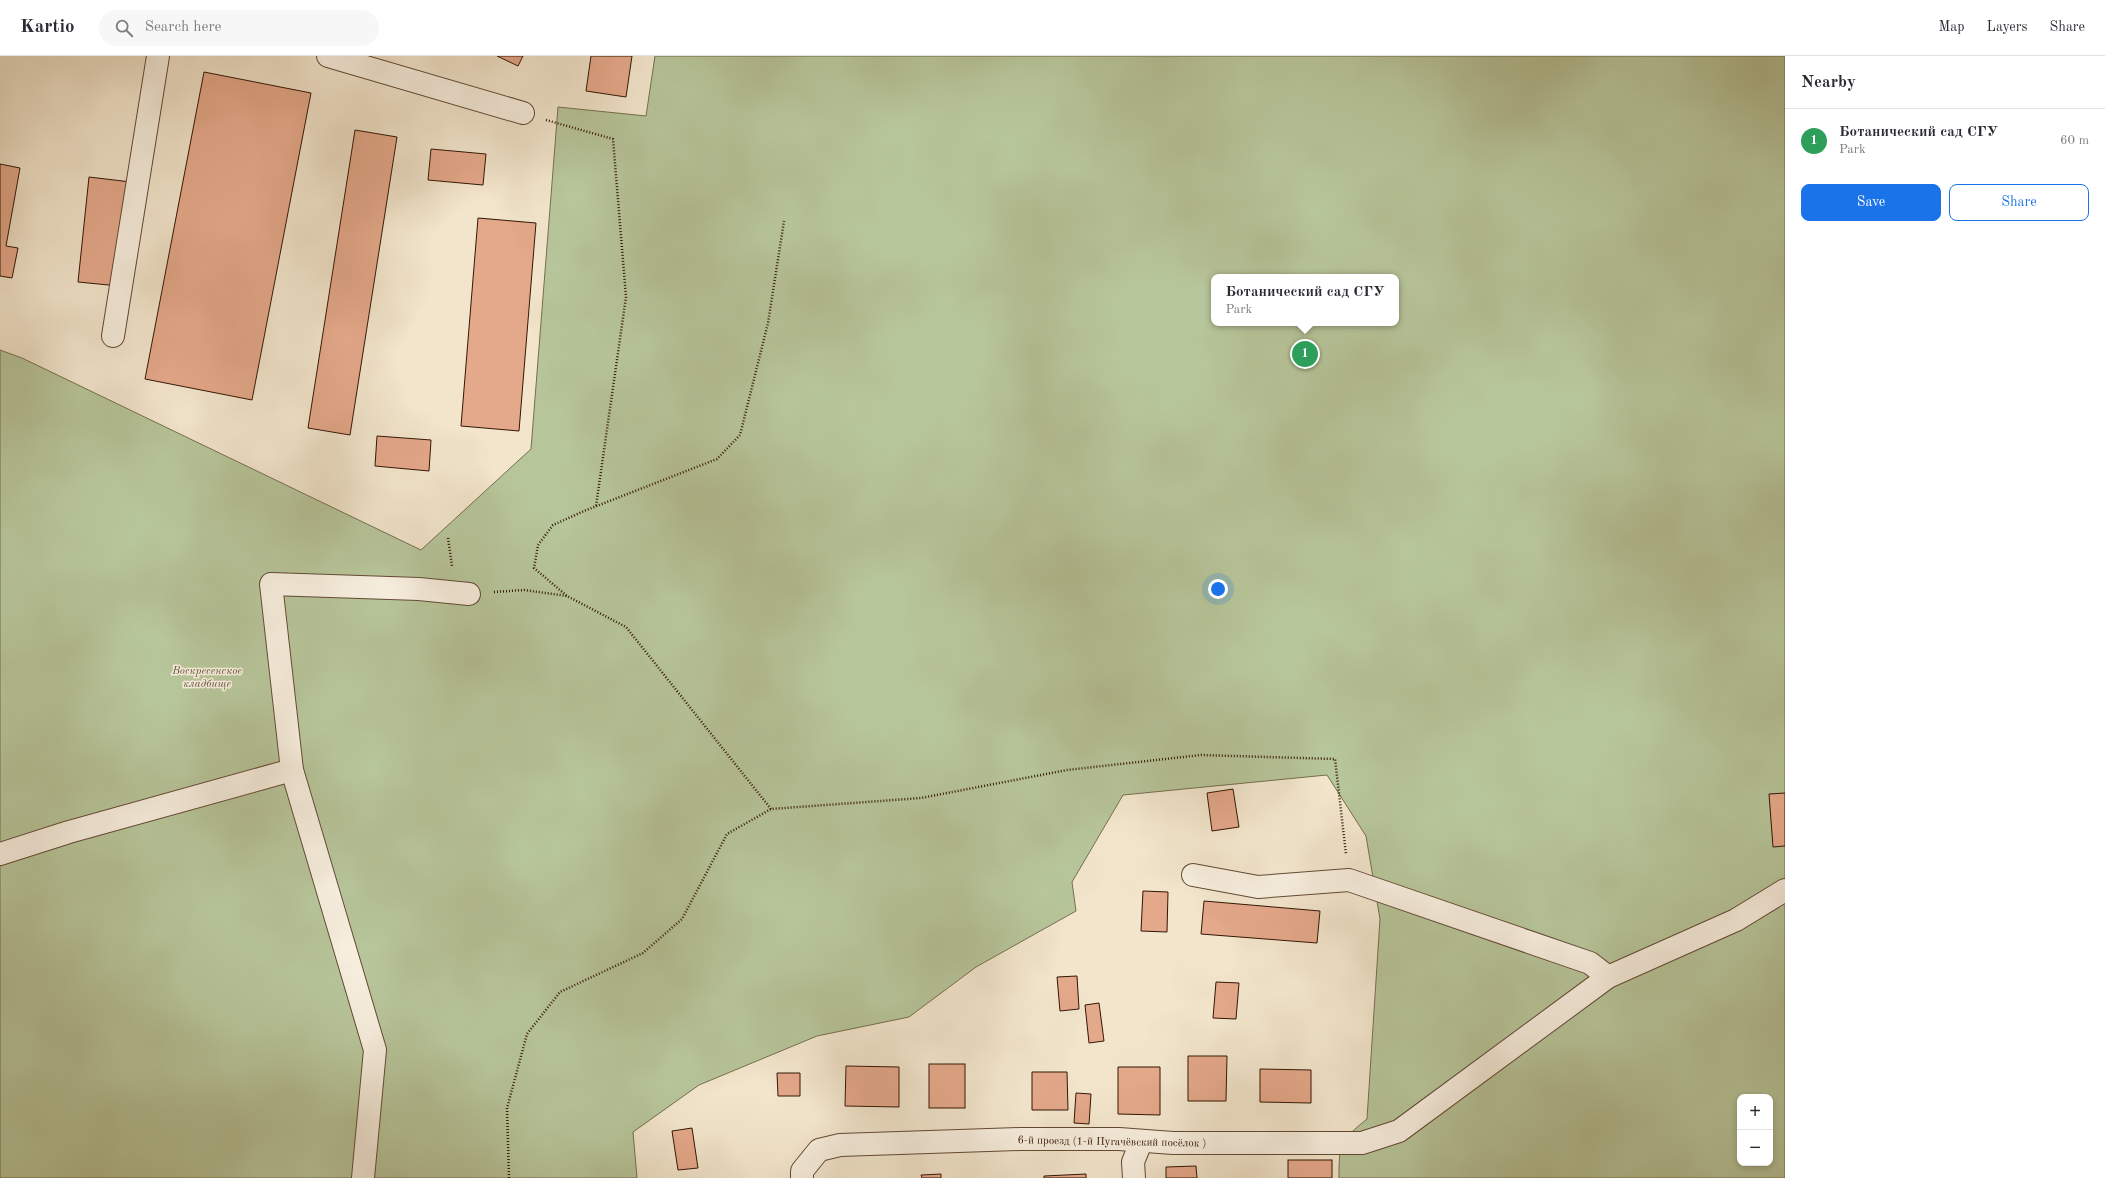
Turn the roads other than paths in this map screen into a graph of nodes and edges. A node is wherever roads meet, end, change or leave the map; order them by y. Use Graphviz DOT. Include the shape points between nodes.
graph roads {
  1 [pos="158,56"];
  2 [pos="328,56"];
  3 [pos="523,113"];
  4 [pos="113,336"];
  5 [pos="469,594"];
  6 [pos="292,770"];
  7 [pos="0,854"];
  8 [pos="1193,875"];
  9 [pos="1785,890"];
  10 [pos="1608,977"];
  11 [pos="1141,1142"];
  12 [pos="802,1175"];
  13 [pos="364,1178"];
  14 [pos="1134,1178"];
  1 -- 4 [label="street"];
  2 -- 3 [label="street"];
  5 -- 6 [label="street" via="419,589 271,584"];
  6 -- 7 [label="street" via="69,832"];
  6 -- 13 [label="street" via="375,1050"];
  8 -- 10 [label="street" via="1258,887 1349,880 1590,963"];
  9 -- 10 [label="street, 6-й проезд (1-й Пугачёвский посёлок )" via="1736,920"];
  10 -- 11 [label="street, 6-й проезд (1-й Пугачёвский посёлок )" via="1399,1131 1362,1144"];
  11 -- 12 [label="street, 6-й проезд (1-й Пугачёвский посёлок )" via="1119,1139 1020,1139 840,1145 819,1150"];
  11 -- 14 [label="street" via="1133,1162"];
}
